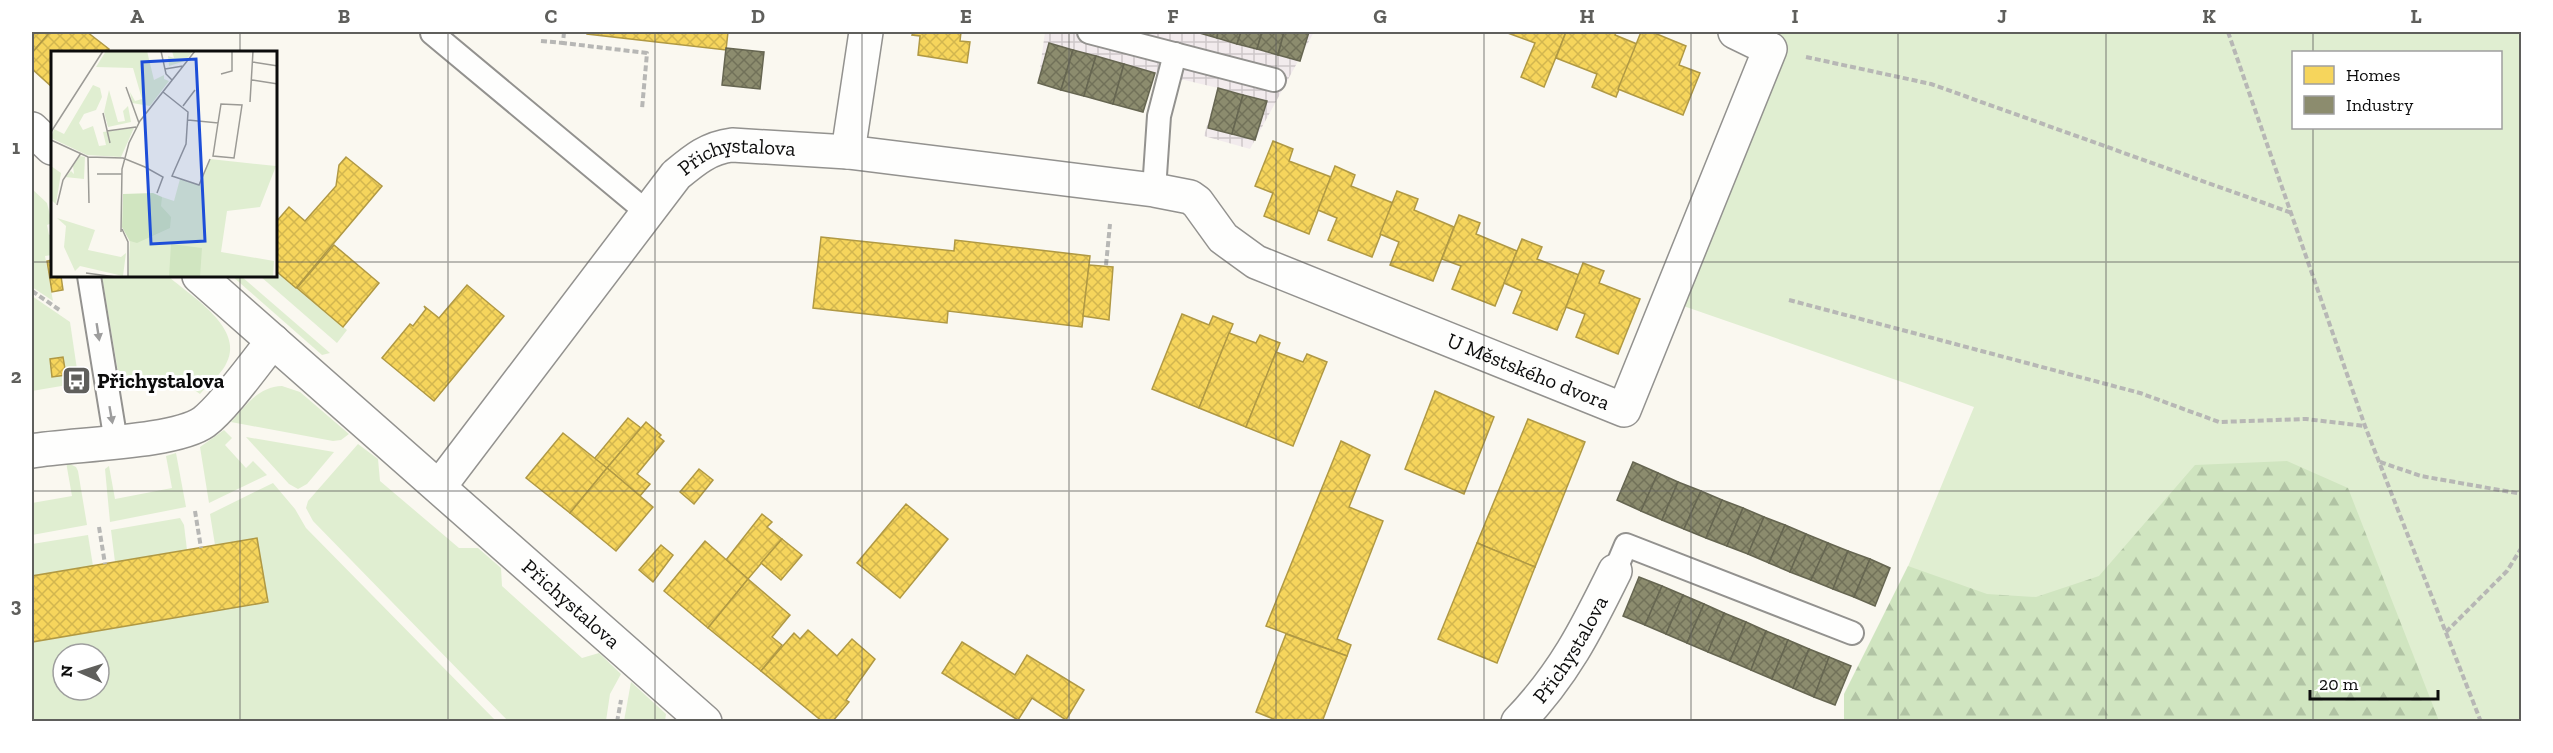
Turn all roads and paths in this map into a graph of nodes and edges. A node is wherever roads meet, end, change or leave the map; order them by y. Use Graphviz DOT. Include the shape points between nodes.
graph roads {
  1 [pos="564,32"];
  2 [pos="866,32"];
  3 [pos="1089,32"];
  4 [pos="1735,32"];
  5 [pos="2228,32"];
  6 [pos="432,33"];
  7 [pos="541,41"];
  8 [pos="563,43"];
  9 [pos="1770,49"];
  10 [pos="1175,54"];
  11 [pos="1274,80"];
  12 [pos="642,109"];
  13 [pos="32,129"];
  14 [pos="51,147"];
  15 [pos="848,152"];
  16 [pos="1154,190"];
  17 [pos="1190,197"];
  18 [pos="648,213"];
  19 [pos="2292,213"];
  20 [pos="89,278"];
  21 [pos="201,278"];
  22 [pos="32,291"];
  23 [pos="1790,300"];
  24 [pos="68,315"];
  25 [pos="273,341"];
  26 [pos="2365,426"];
  27 [pos="116,442"];
  28 [pos="32,451"];
  29 [pos="2380,462"];
  30 [pos="439,487"];
  31 [pos="2522,494"];
  32 [pos="195,511"];
  33 [pos="99,527"];
  34 [pos="2522,547"];
  35 [pos="201,548"];
  36 [pos="105,564"];
  37 [pos="1615,571"];
  38 [pos="2446,632"];
  39 [pos="1852,633"];
  40 [pos="705,722"];
  41 [pos="1518,722"];
  42 [pos="2481,722"];
  1 -- 8 [label="path"];
  2 -- 15 [label="street"];
  3 -- 10 [label="lane"];
  4 -- 9 [label="street"];
  5 -- 19 [label="path"];
  6 -- 18 [label="lane"];
  7 -- 8 [label="path"];
  8 -- 12 [label="path" via="647,53"];
  9 -- 17 [label="street, U Městského dvora" via="1624,410 1256,262 1223,238"];
  9 -- 19 [label="path" via="1931,84"];
  10 -- 11 [label="lane"];
  10 -- 16 [label="lane" via="1159,116"];
  13 -- 14 [label="street"];
  15 -- 16 [label="street, Přichystalova"];
  15 -- 18 [label="street, Přichystalova" via="717,147 676,175"];
  16 -- 17 [label="street, Přichystalova"];
  18 -- 30 [label="street, Přichystalova"];
  19 -- 26 [label="path"];
  20 -- 27 [label="lane, one-way"];
  21 -- 25 [label="street, Přichystalova"];
  22 -- 24 [label="path"];
  23 -- 26 [label="path" via="2140,393 2219,422 2306,419"];
  25 -- 27 [label="street" via="205,421 183,431"];
  25 -- 30 [label="street, Přichystalova"];
  26 -- 29 [label="path"];
  27 -- 28 [label="street"];
  29 -- 31 [label="path" via="2421,476"];
  29 -- 38 [label="path"];
  30 -- 40 [label="street, Přichystalova"];
  32 -- 35 [label="path"];
  33 -- 36 [label="path"];
  34 -- 38 [label="path" via="2507,571"];
  37 -- 39 [label="lane" via="1626,545"];
  37 -- 41 [label="street, Přichystalova" via="1577,648 1553,683"];
  38 -- 42 [label="path"];
}
